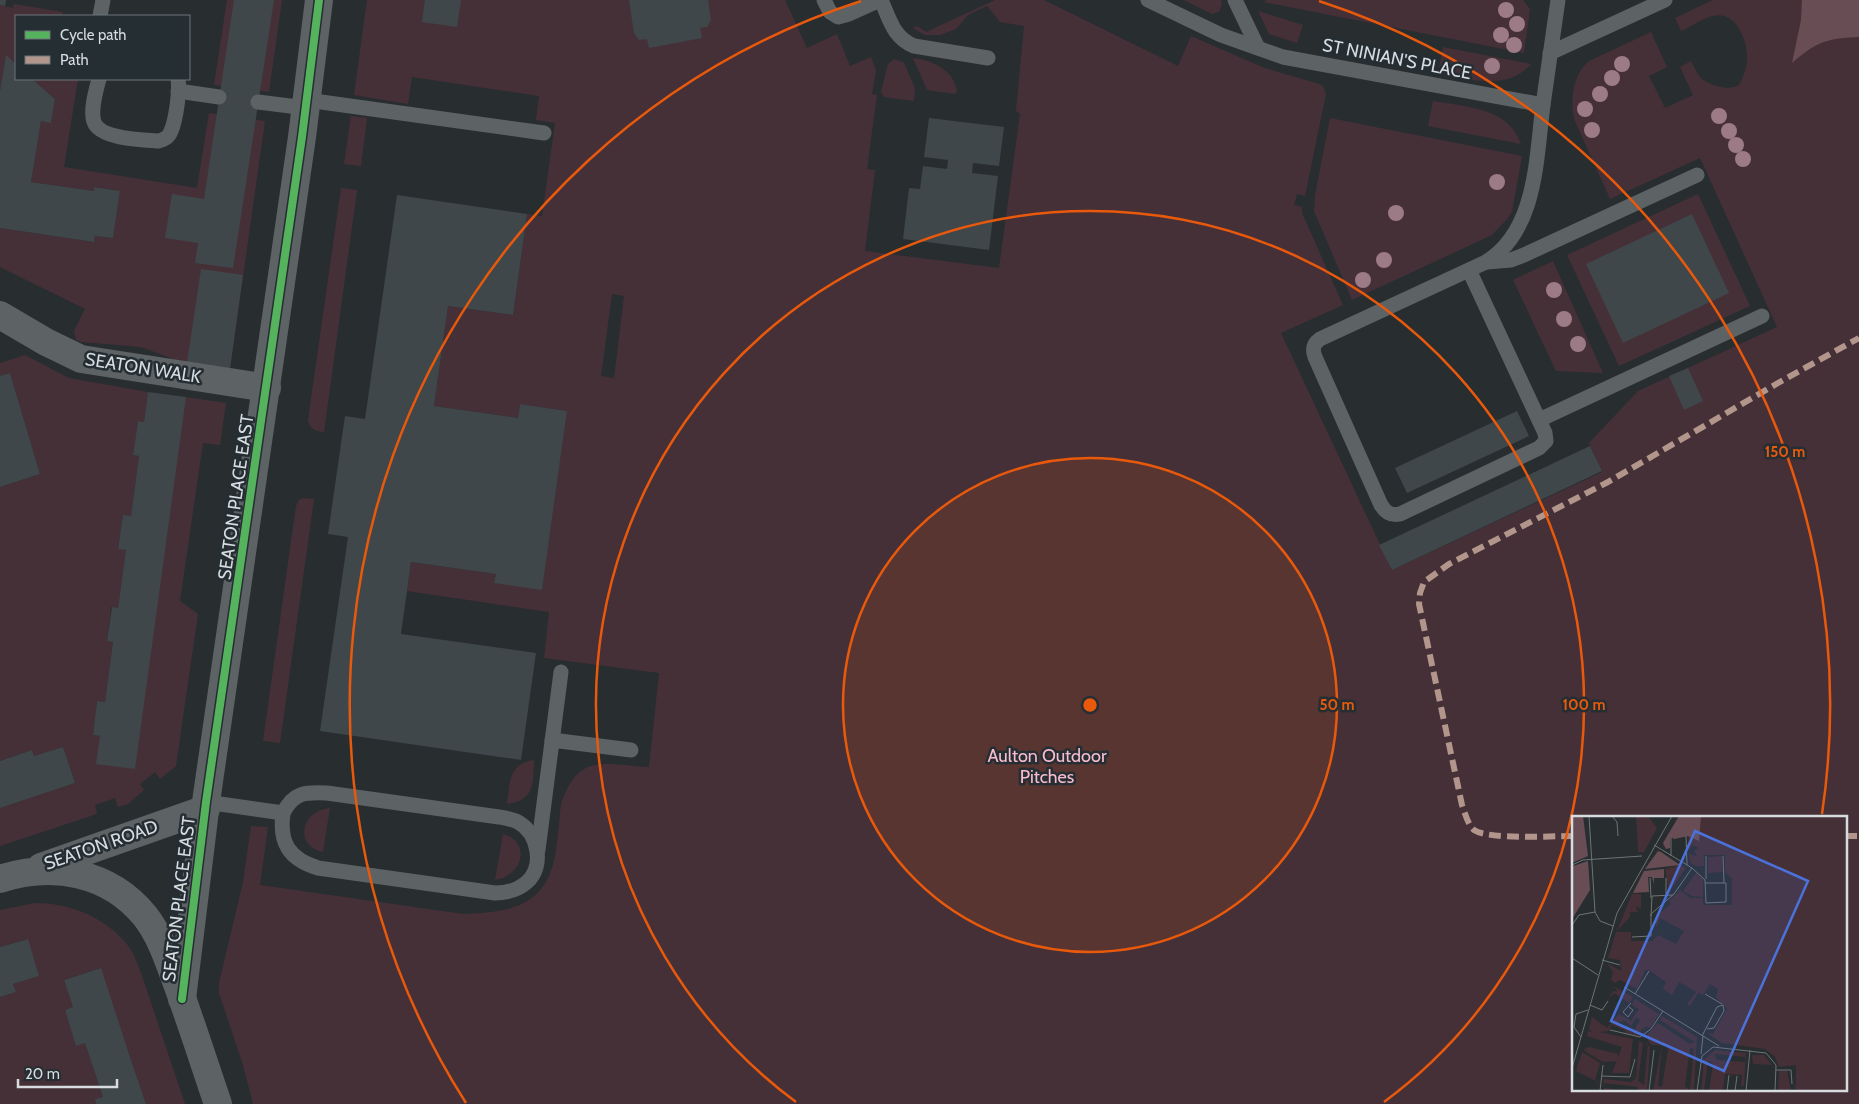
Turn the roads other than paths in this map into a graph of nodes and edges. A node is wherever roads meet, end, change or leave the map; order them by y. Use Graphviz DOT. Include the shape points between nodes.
graph roads {
  1 [pos="102,0"];
  2 [pos="319,0"];
  3 [pos="824,0"];
  4 [pos="881,0"];
  5 [pos="1148,0"];
  6 [pos="1235,0"];
  7 [pos="1558,0"];
  8 [pos="1665,0"];
  9 [pos="100,15"];
  10 [pos="1258,48"];
  11 [pos="1550,53"];
  12 [pos="988,58"];
  13 [pos="99,80"];
  14 [pos="178,85"];
  15 [pos="220,97"];
  16 [pos="258,102"];
  17 [pos="307,104"];
  18 [pos="1543,106"];
  19 [pos="544,133"];
  20 [pos="1697,176"];
  21 [pos="1486,262"];
  22 [pos="1469,270"];
  23 [pos="0,315"];
  24 [pos="1762,316"];
  25 [pos="267,388"];
  26 [pos="1538,420"];
  27 [pos="561,672"];
  28 [pos="552,740"];
  29 [pos="631,750"];
  30 [pos="206,805"];
  31 [pos="283,813"];
  32 [pos="537,861"];
  33 [pos="13,875"];
  34 [pos="182,999"];
  35 [pos="218,1104"];
  1 -- 9 [label="lane"];
  2 -- 17 [label="street, SEATON PLACE EAST"];
  3 -- 4 [label="lane" via="830,12 838,17"];
  4 -- 12 [label="lane" via="904,42"];
  5 -- 10 [label="lane, ST NINIAN'S PLACE"];
  6 -- 10 [label="lane"];
  7 -- 11 [label="lane"];
  8 -- 11 [label="lane"];
  10 -- 18 [label="lane, ST NINIAN'S PLACE" via="1283,56"];
  11 -- 18 [label="lane"];
  13 -- 14 [label="lane" via="93,114 97,127 112,135 159,141 171,133"];
  14 -- 15 [label="lane"];
  16 -- 17 [label="lane"];
  17 -- 19 [label="lane"];
  17 -- 25 [label="street, SEATON PLACE EAST"];
  18 -- 21 [label="lane" via="1529,202 1511,239 1498,255"];
  20 -- 21 [label="lane" via="1524,256"];
  21 -- 22 [label="lane"];
  22 -- 26 [label="lane"];
  22 -- 26 [label="lane" via="1320,339 1313,348 1381,505 1390,514 1400,514 1539,448 1546,437"];
  23 -- 25 [label="street, SEATON WALK" via="81,359"];
  24 -- 26 [label="lane"];
  25 -- 30 [label="street, SEATON PLACE EAST"];
  27 -- 28 [label="lane"];
  28 -- 29 [label="lane"];
  28 -- 32 [label="lane"];
  30 -- 31 [label="lane"];
  30 -- 33 [label="street, SEATON ROAD"];
  30 -- 34 [label="street, SEATON PLACE EAST"];
  31 -- 32 [label="lane" via="295,797 315,793 499,817 513,820 527,829 535,841"];
  31 -- 32 [label="lane" via="283,839 289,849 295,858 318,868 495,893 512,891 526,883"];
  33 -- 34 [label="street, SEATON ROAD" via="60,871 78,874 114,888 146,917 157,935"];
  34 -- 35 [label="street, SEATON PLACE EAST"];
}
